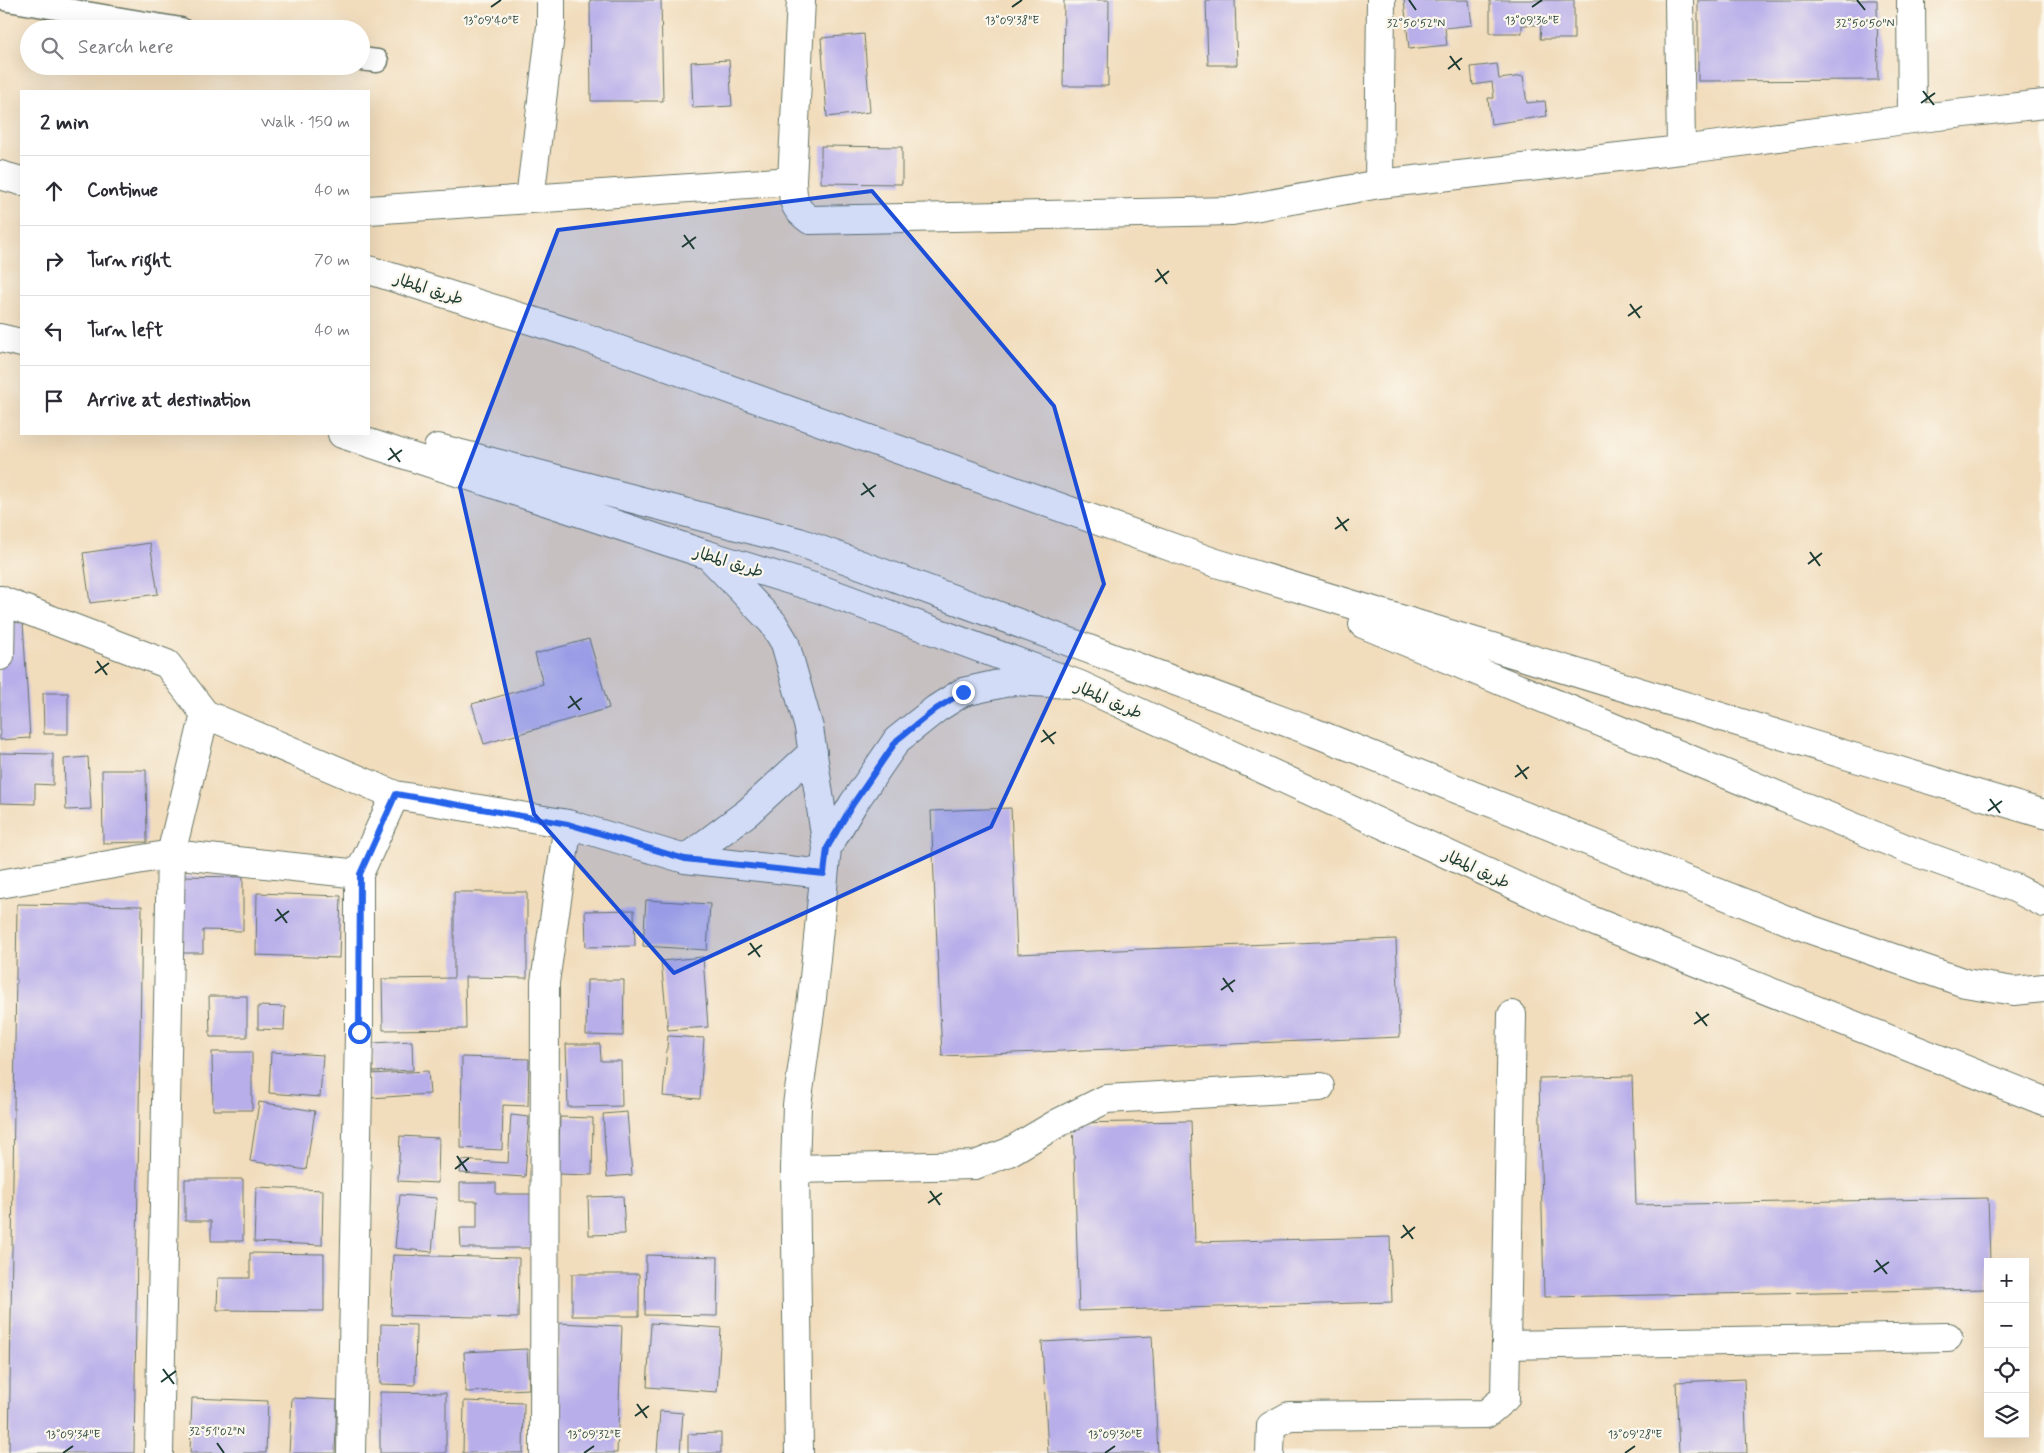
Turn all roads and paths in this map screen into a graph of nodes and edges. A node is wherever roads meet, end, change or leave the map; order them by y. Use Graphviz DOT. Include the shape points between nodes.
graph roads {
  1 [pos="8,0"];
  2 [pos="551,0"];
  3 [pos="801,0"];
  4 [pos="1381,0"];
  5 [pos="1679,0"];
  6 [pos="1911,0"];
  7 [pos="127,20"];
  8 [pos="2044,104"];
  9 [pos="1912,119"];
  10 [pos="1681,150"];
  11 [pos="0,175"];
  12 [pos="20,181"];
  13 [pos="792,181"];
  14 [pos="1379,184"];
  15 [pos="530,199"];
  16 [pos="370,210"];
  17 [pos="370,270"];
  18 [pos="0,338"];
  19 [pos="20,343"];
  20 [pos="370,430"];
  21 [pos="345,435"];
  22 [pos="708,555"];
  23 [pos="1213,562"];
  24 [pos="1,600"];
  25 [pos="0,656"];
  26 [pos="1080,685"];
  27 [pos="205,714"];
  28 [pos="812,752"];
  29 [pos="396,794"];
  30 [pos="2044,814"];
  31 [pos="568,824"];
  32 [pos="171,854"];
  33 [pos="685,859"];
  34 [pos="826,861"];
  35 [pos="360,874"];
  36 [pos="0,884"];
  37 [pos="2044,903"];
  38 [pos="2044,988"];
  39 [pos="1512,1015"];
  40 [pos="1320,1087"];
  41 [pos="2044,1101"];
  42 [pos="795,1169"];
  43 [pos="1948,1337"];
  44 [pos="1506,1345"];
  45 [pos="159,1453"];
  46 [pos="351,1453"];
  47 [pos="544,1453"];
  48 [pos="800,1453"];
  49 [pos="1270,1453"];
  1 -- 7 [label="lane"];
  2 -- 15 [label="main road" via="551,26"];
  3 -- 13 [label="main road"];
  4 -- 14 [label="main road"];
  5 -- 10 [label="main road"];
  6 -- 9 [label="main road"];
  8 -- 9 [label="main road"];
  9 -- 10 [label="main road"];
  10 -- 14 [label="main road"];
  11 -- 12 [label="main road"];
  13 -- 14 [label="main road" via="793,201 799,212 810,220 1232,211"];
  13 -- 15 [label="main road"];
  15 -- 16 [label="main road"];
  17 -- 23 [label="main road, طريق المطار" via="581,336"];
  18 -- 19 [label="main road"];
  20 -- 38 [label="main road" via="799,542 1313,732 1812,930 1965,983 2014,991"];
  21 -- 22 [label="main road, طريق المطار"];
  22 -- 26 [label="main road, طريق المطار" via="820,589"];
  22 -- 28 [label="main road" via="773,623 785,643 809,728"];
  23 -- 30 [label="main road, طريق المطار"];
  23 -- 37 [label="main road" via="1912,852 2015,888"];
  24 -- 25 [label="main road"];
  24 -- 27 [label="main road" via="167,664"];
  26 -- 34 [label="main road" via="1013,681 963,692 936,709 897,740 853,804"];
  26 -- 41 [label="main road, طريق المطار" via="1588,919"];
  27 -- 29 [label="main road"];
  27 -- 32 [label="main road"];
  28 -- 33 [label="main road" via="748,812"];
  28 -- 34 [label="main road"];
  29 -- 31 [label="main road"];
  29 -- 35 [label="main road"];
  31 -- 33 [label="main road"];
  31 -- 47 [label="main road" via="545,982"];
  32 -- 35 [label="main road"];
  32 -- 36 [label="main road"];
  32 -- 45 [label="main road"];
  33 -- 34 [label="main road"];
  34 -- 42 [label="main road" via="797,1105"];
  35 -- 46 [label="main road"];
  39 -- 44 [label="main road"];
  40 -- 42 [label="main road" via="1106,1099 1009,1152 975,1165"];
  42 -- 48 [label="main road"];
  43 -- 44 [label="main road"];
  44 -- 49 [label="main road" via="1505,1398 1486,1414 1289,1416 1271,1426"];
}
